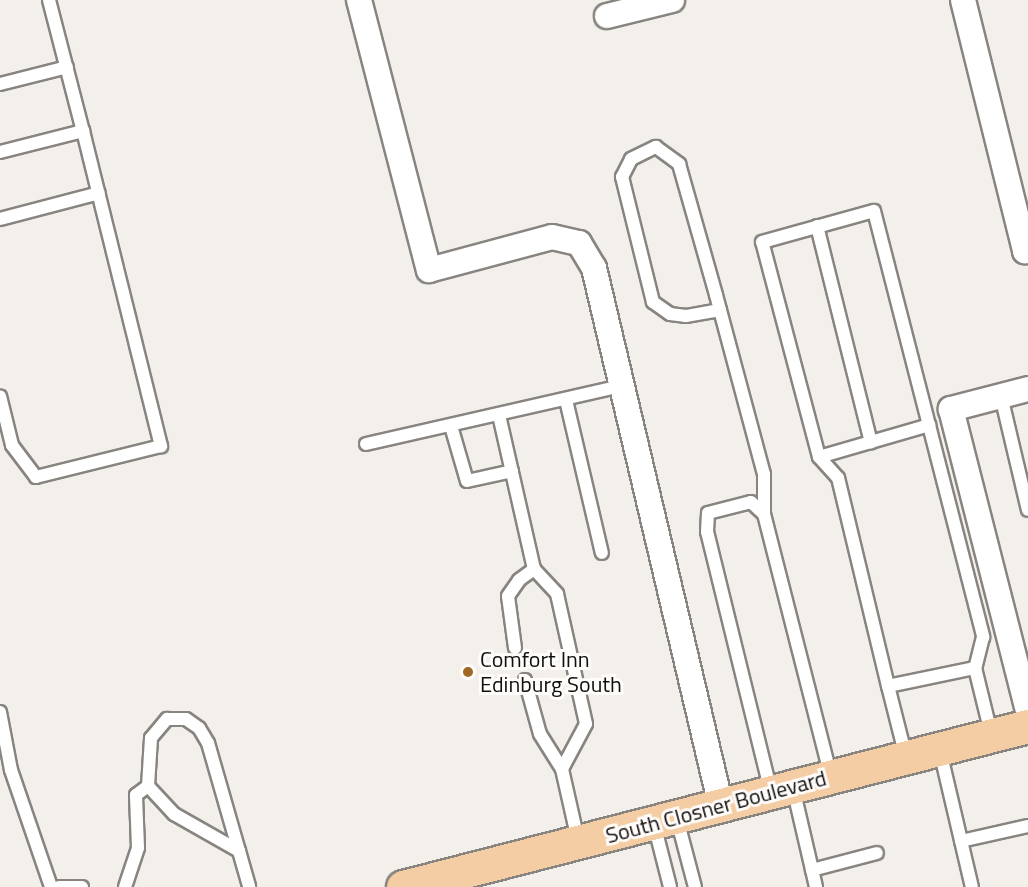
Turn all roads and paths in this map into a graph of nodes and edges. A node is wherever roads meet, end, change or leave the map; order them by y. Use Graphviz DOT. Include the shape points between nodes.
graph roads {
  1 [pos="49,0"];
  2 [pos="359,0"];
  3 [pos="672,0"];
  4 [pos="963,0"];
  5 [pos="607,16"];
  6 [pos="67,67"];
  7 [pos="0,84"];
  8 [pos="83,130"];
  9 [pos="0,152"];
  10 [pos="99,193"];
  11 [pos="0,219"];
  12 [pos="817,226"];
  13 [pos="1027,251"];
  14 [pos="720,310"];
  15 [pos="622,386"];
  16 [pos="1028,389"];
  17 [pos="0,396"];
  18 [pos="1000,396"];
  19 [pos="566,400"];
  20 [pos="499,415"];
  21 [pos="928,425"];
  22 [pos="451,426"];
  23 [pos="871,442"];
  24 [pos="366,444"];
  25 [pos="819,457"];
  26 [pos="512,471"];
  27 [pos="1028,510"];
  28 [pos="764,514"];
  29 [pos="602,553"];
  30 [pos="534,569"];
  31 [pos="515,648"];
  32 [pos="975,668"];
  33 [pos="525,680"];
  34 [pos="888,686"];
  35 [pos="1028,710"];
  36 [pos="0,712"];
  37 [pos="1028,726"];
  38 [pos="992,736"];
  39 [pos="939,749"];
  40 [pos="907,758"];
  41 [pos="562,769"];
  42 [pos="831,777"];
  43 [pos="148,786"];
  44 [pos="782,790"];
  45 [pos="721,806"];
  46 [pos="665,820"];
  47 [pos="1028,826"];
  48 [pos="961,841"];
  49 [pos="579,843"];
  50 [pos="239,851"];
  51 [pos="877,853"];
  52 [pos="812,870"];
  53 [pos="450,881"];
  54 [pos="51,887"];
  55 [pos="59,887"];
  56 [pos="82,887"];
  57 [pos="125,887"];
  58 [pos="249,887"];
  59 [pos="403,887"];
  60 [pos="670,887"];
  61 [pos="695,887"];
  62 [pos="816,887"];
  63 [pos="972,887"];
  1 -- 6 [label="lane"];
  2 -- 15 [label="street" via="429,270 552,237 579,243 594,268"];
  3 -- 5 [label="street"];
  4 -- 13 [label="street"];
  6 -- 7 [label="lane"];
  6 -- 8 [label="lane"];
  8 -- 9 [label="lane"];
  8 -- 10 [label="lane"];
  10 -- 11 [label="lane"];
  10 -- 17 [label="lane" via="161,446 36,477 12,445"];
  12 -- 21 [label="lane" via="874,211"];
  12 -- 23 [label="lane"];
  12 -- 25 [label="lane" via="762,242"];
  14 -- 14 [label="lane" via="679,164 656,147 631,159 622,177 653,302 670,314 686,316"];
  14 -- 28 [label="lane" via="764,474"];
  15 -- 19 [label="lane"];
  15 -- 45 [label="street"];
  16 -- 18 [label="street"];
  18 -- 27 [label="lane"];
  18 -- 35 [label="street" via="951,409"];
  19 -- 20 [label="lane"];
  19 -- 29 [label="lane"];
  20 -- 22 [label="lane"];
  20 -- 26 [label="lane"];
  21 -- 23 [label="lane"];
  21 -- 32 [label="lane" via="983,637"];
  22 -- 24 [label="lane"];
  22 -- 26 [label="lane" via="466,481"];
  23 -- 25 [label="lane"];
  25 -- 34 [label="lane" via="838,478"];
  26 -- 30 [label="lane"];
  28 -- 42 [label="lane"];
  28 -- 44 [label="lane" via="751,502 708,513 707,531"];
  30 -- 31 [label="lane" via="519,580 508,596"];
  30 -- 41 [label="lane" via="557,594 586,724"];
  32 -- 34 [label="lane"];
  32 -- 38 [label="lane"];
  33 -- 41 [label="lane" via="540,734"];
  34 -- 40 [label="lane"];
  36 -- 54 [label="lane" via="10,770"];
  37 -- 38 [label="main road, South Closner Boulevard"];
  38 -- 39 [label="main road, South Closner Boulevard"];
  39 -- 40 [label="main road, South Closner Boulevard"];
  39 -- 48 [label="lane"];
  40 -- 42 [label="main road, South Closner Boulevard"];
  41 -- 49 [label="lane"];
  42 -- 44 [label="main road, South Closner Boulevard"];
  43 -- 50 [label="lane" via="174,814"];
  43 -- 50 [label="lane" via="151,738 166,719 186,719 199,728 208,743"];
  43 -- 57 [label="lane" via="136,795 138,848"];
  44 -- 45 [label="main road, South Closner Boulevard"];
  44 -- 52 [label="lane"];
  45 -- 46 [label="main road, South Closner Boulevard"];
  46 -- 49 [label="main road, South Closner Boulevard"];
  46 -- 60 [label="lane"];
  46 -- 61 [label="lane"];
  47 -- 48 [label="lane"];
  48 -- 63 [label="lane"];
  49 -- 53 [label="main road, South Closner Boulevard"];
  50 -- 58 [label="lane"];
  51 -- 52 [label="lane"];
  52 -- 62 [label="lane"];
  53 -- 59 [label="main road, South Closner Boulevard"];
  55 -- 56 [label="lane"];
}
